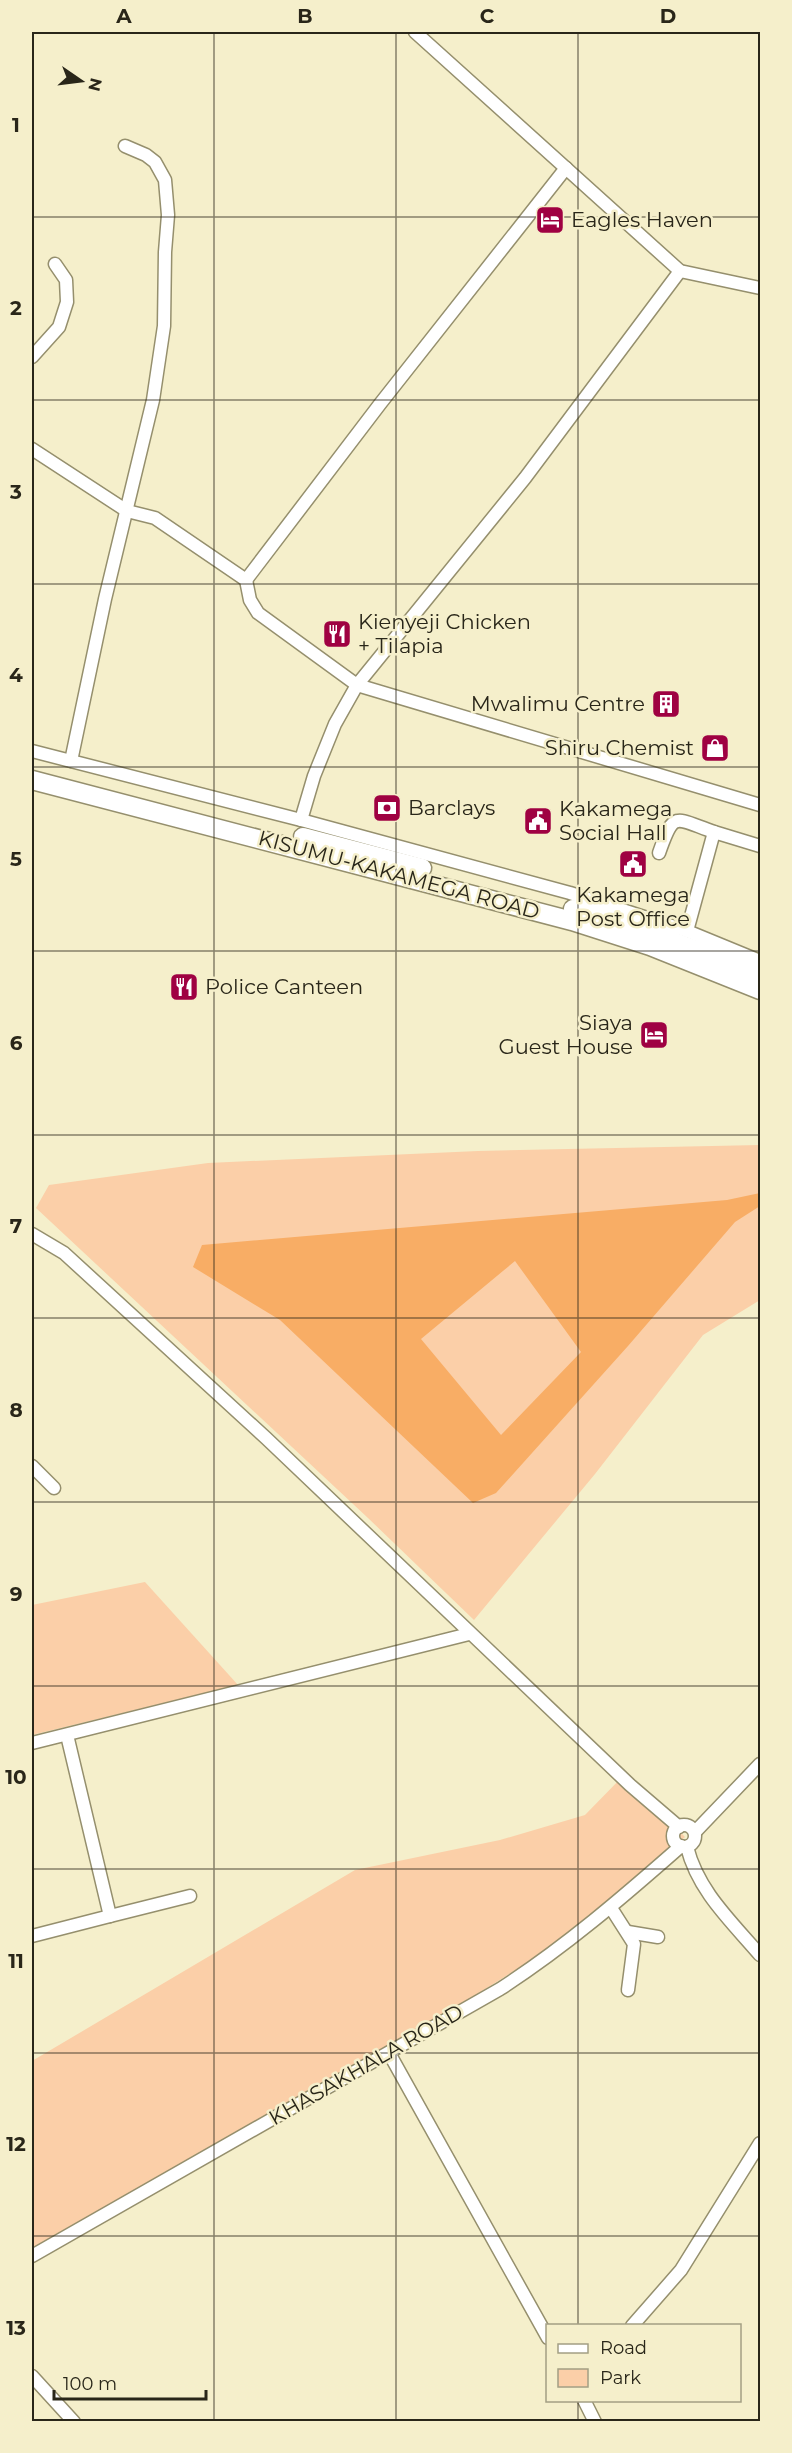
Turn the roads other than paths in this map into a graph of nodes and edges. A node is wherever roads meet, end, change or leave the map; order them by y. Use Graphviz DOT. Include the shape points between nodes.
graph roads {
  1 [pos="415,32"];
  2 [pos="125,146"];
  3 [pos="566,168"];
  4 [pos="55,264"];
  5 [pos="680,271"];
  6 [pos="760,288"];
  7 [pos="32,357"];
  8 [pos="32,449"];
  9 [pos="127,512"];
  10 [pos="246,580"];
  11 [pos="357,685"];
  12 [pos="32,751"];
  13 [pos="71,761"];
  14 [pos="32,767"];
  15 [pos="32,780"];
  16 [pos="760,805"];
  17 [pos="301,820"];
  18 [pos="714,832"];
  19 [pos="375,840"];
  20 [pos="760,846"];
  21 [pos="659,853"];
  22 [pos="396,861"];
  23 [pos="687,931"];
  24 [pos="760,961"];
  25 [pos="760,976"];
  26 [pos="760,990"];
  27 [pos="32,1234"];
  28 [pos="32,1466"];
  29 [pos="54,1488"];
  30 [pos="469,1634"];
  31 [pos="67,1735"];
  32 [pos="32,1743"];
  33 [pos="760,1764"];
  34 [pos="679,1827"];
  35 [pos="694,1832"];
  36 [pos="684,1846"];
  37 [pos="190,1896"];
  38 [pos="611,1908"];
  39 [pos="110,1916"];
  40 [pos="627,1932"];
  41 [pos="32,1936"];
  42 [pos="658,1937"];
  43 [pos="760,1955"];
  44 [pos="628,1990"];
  45 [pos="389,2053"];
  46 [pos="760,2143"];
  47 [pos="32,2256"];
  48 [pos="633,2324"];
  49 [pos="546,2334"];
  50 [pos="32,2376"];
  51 [pos="585,2402"];
  52 [pos="74,2421"];
  53 [pos="595,2421"];
  1 -- 3 [label="street"];
  2 -- 9 [label="street" via="146,154 160,168 168,209 166,304 160,352"];
  3 -- 5 [label="street"];
  3 -- 10 [label="street"];
  4 -- 7 [label="street" via="66,280 68,302 59,327"];
  5 -- 6 [label="street"];
  5 -- 11 [label="street" via="525,478"];
  8 -- 9 [label="street"];
  9 -- 10 [label="street" via="155,518"];
  9 -- 13 [label="street"];
  10 -- 11 [label="street" via="250,600 258,613"];
  11 -- 16 [label="street"];
  11 -- 17 [label="street" via="331,734"];
  12 -- 13 [label="street"];
  13 -- 17 [label="street"];
  14 -- 22 [label="highway, KISUMU-KAKAMEGA ROAD"];
  15 -- 26 [label="highway, KISUMU-KAKAMEGA ROAD" via="572,921"];
  17 -- 19 [label="street"];
  18 -- 20 [label="street"];
  18 -- 21 [label="street" via="679,820 672,822"];
  18 -- 23 [label="street"];
  19 -- 22 [label="street"];
  19 -- 23 [label="street" via="570,893"];
  22 -- 25 [label="highway, KISUMU-KAKAMEGA ROAD" via="632,926"];
  23 -- 24 [label="street"];
  27 -- 30 [label="street" via="64,1253 98,1284 266,1438"];
  28 -- 29 [label="street"];
  30 -- 31 [label="street"];
  30 -- 34 [label="street"];
  31 -- 32 [label="street"];
  31 -- 39 [label="street"];
  33 -- 35 [label="street"];
  34 -- 35 [label="street" via="686,1825"];
  34 -- 36 [label="street" via="674,1839"];
  35 -- 36 [label="street" via="695,1839"];
  36 -- 38 [label="street, KHASAKHALA ROAD"];
  36 -- 43 [label="street" via="703,1887"];
  37 -- 39 [label="street"];
  38 -- 40 [label="street"];
  38 -- 45 [label="street, KHASAKHALA ROAD" via="518,1977"];
  39 -- 41 [label="street"];
  40 -- 42 [label="street"];
  40 -- 44 [label="street" via="634,1944"];
  45 -- 47 [label="street, KHASAKHALA ROAD"];
  45 -- 49 [label="street"];
  46 -- 48 [label="street" via="681,2270"];
  50 -- 52 [label="street"];
  51 -- 53 [label="street"];
}
